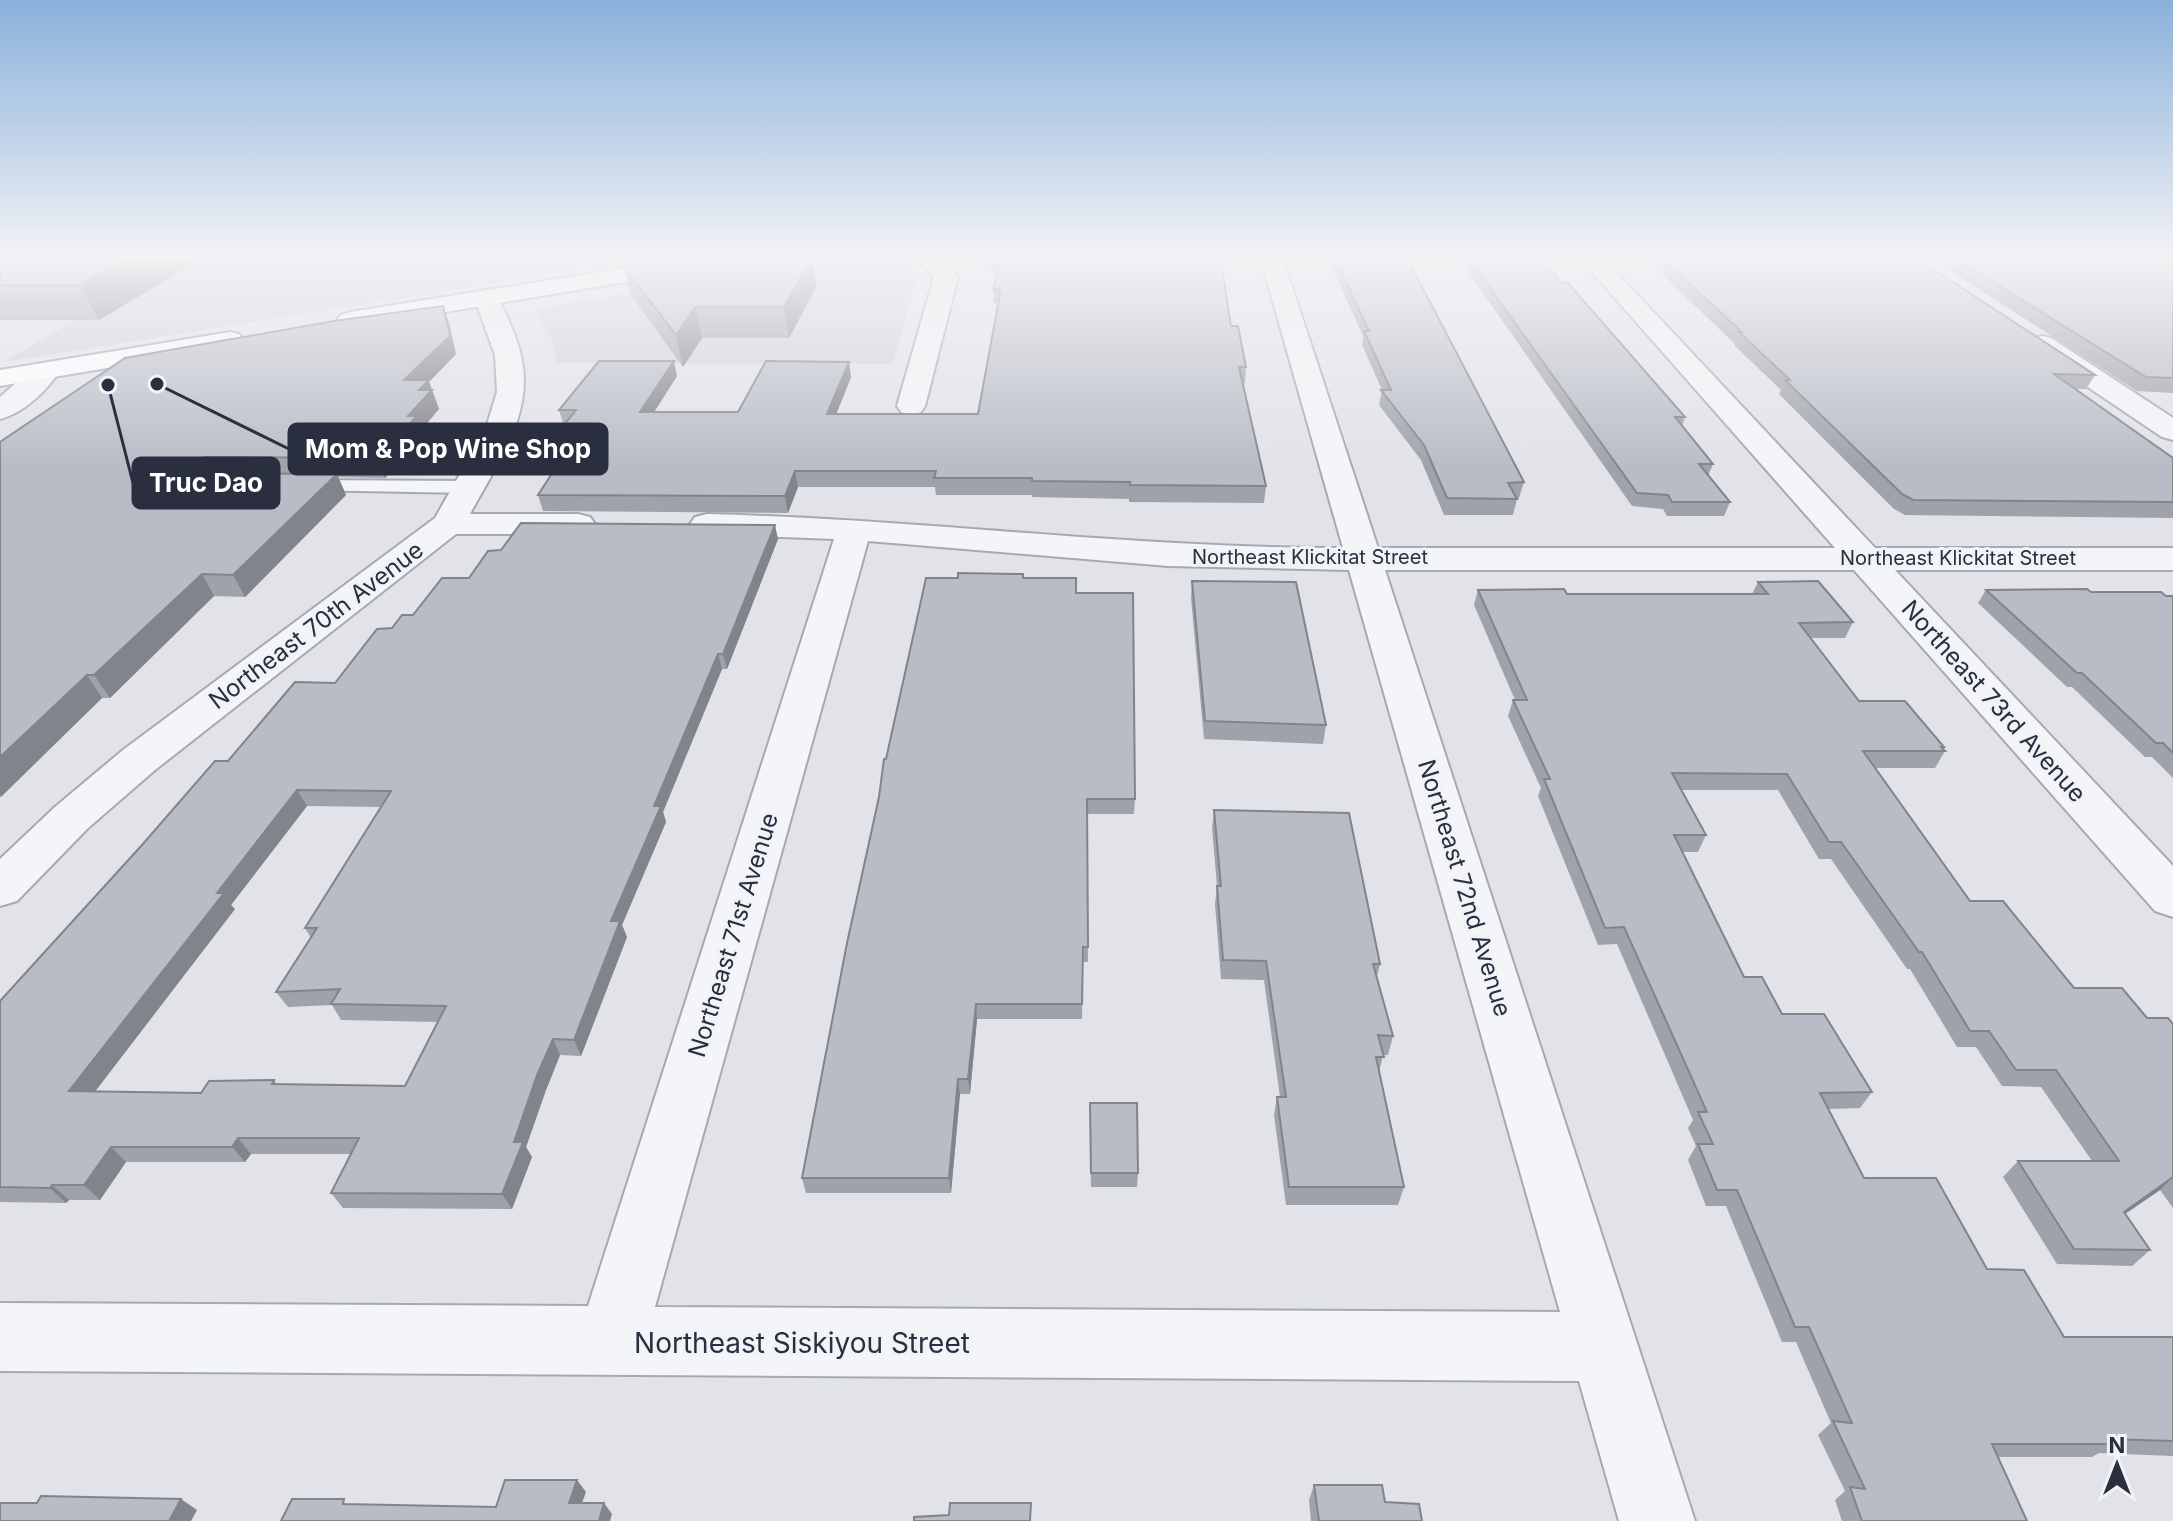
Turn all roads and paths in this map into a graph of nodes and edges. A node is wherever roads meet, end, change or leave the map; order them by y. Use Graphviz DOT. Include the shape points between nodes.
graph roads {
  1 [pos="497,327"];
  2 [pos="932,327"];
  3 [pos="1293,327"];
  4 [pos="1654,327"];
  5 [pos="262,335"];
  6 [pos="2027,335"];
  7 [pos="46,371"];
  8 [pos="0,378"];
  9 [pos="911,406"];
  10 [pos="0,410"];
  11 [pos="2173,431"];
  12 [pos="295,486"];
  13 [pos="469,487"];
  14 [pos="448,524"];
  15 [pos="617,524"];
  16 [pos="678,524"];
  17 [pos="855,528"];
  18 [pos="1364,558"];
  19 [pos="1864,558"];
  20 [pos="2173,559"];
  21 [pos="0,888"];
  22 [pos="2173,898"];
  23 [pos="0,1337"];
  24 [pos="611,1342"];
  25 [pos="1604,1347"];
  26 [pos="1657,1521"];
  1 -- 13 [label="street, Northeast 70th Avenue" via="508,355 511,392 501,428"];
  2 -- 9 [label="street"];
  3 -- 18 [label="street, Northeast 72nd Avenue"];
  4 -- 19 [label="street, Northeast 73rd Avenue"];
  5 -- 7 [label="main road"];
  6 -- 11 [label="street"];
  7 -- 8 [label="main road"];
  7 -- 10 [label="street"];
  12 -- 13 [label="lane"];
  13 -- 14 [label="street, Northeast 70th Avenue"];
  14 -- 15 [label="street"];
  14 -- 21 [label="street, Northeast 70th Avenue" via="139,760"];
  16 -- 17 [label="street, Northeast Klickitat Street"];
  17 -- 18 [label="street, Northeast Klickitat Street" via="1169,557"];
  17 -- 24 [label="street, Northeast 71st Avenue"];
  18 -- 19 [label="street, Northeast Klickitat Street"];
  18 -- 25 [label="street, Northeast 72nd Avenue"];
  19 -- 20 [label="street, Northeast Klickitat Street"];
  19 -- 22 [label="street, Northeast 73rd Avenue"];
  23 -- 24 [label="street, Northeast Siskiyou Street"];
  24 -- 25 [label="street, Northeast Siskiyou Street"];
  25 -- 26 [label="street, Northeast 72nd Avenue"];
}
